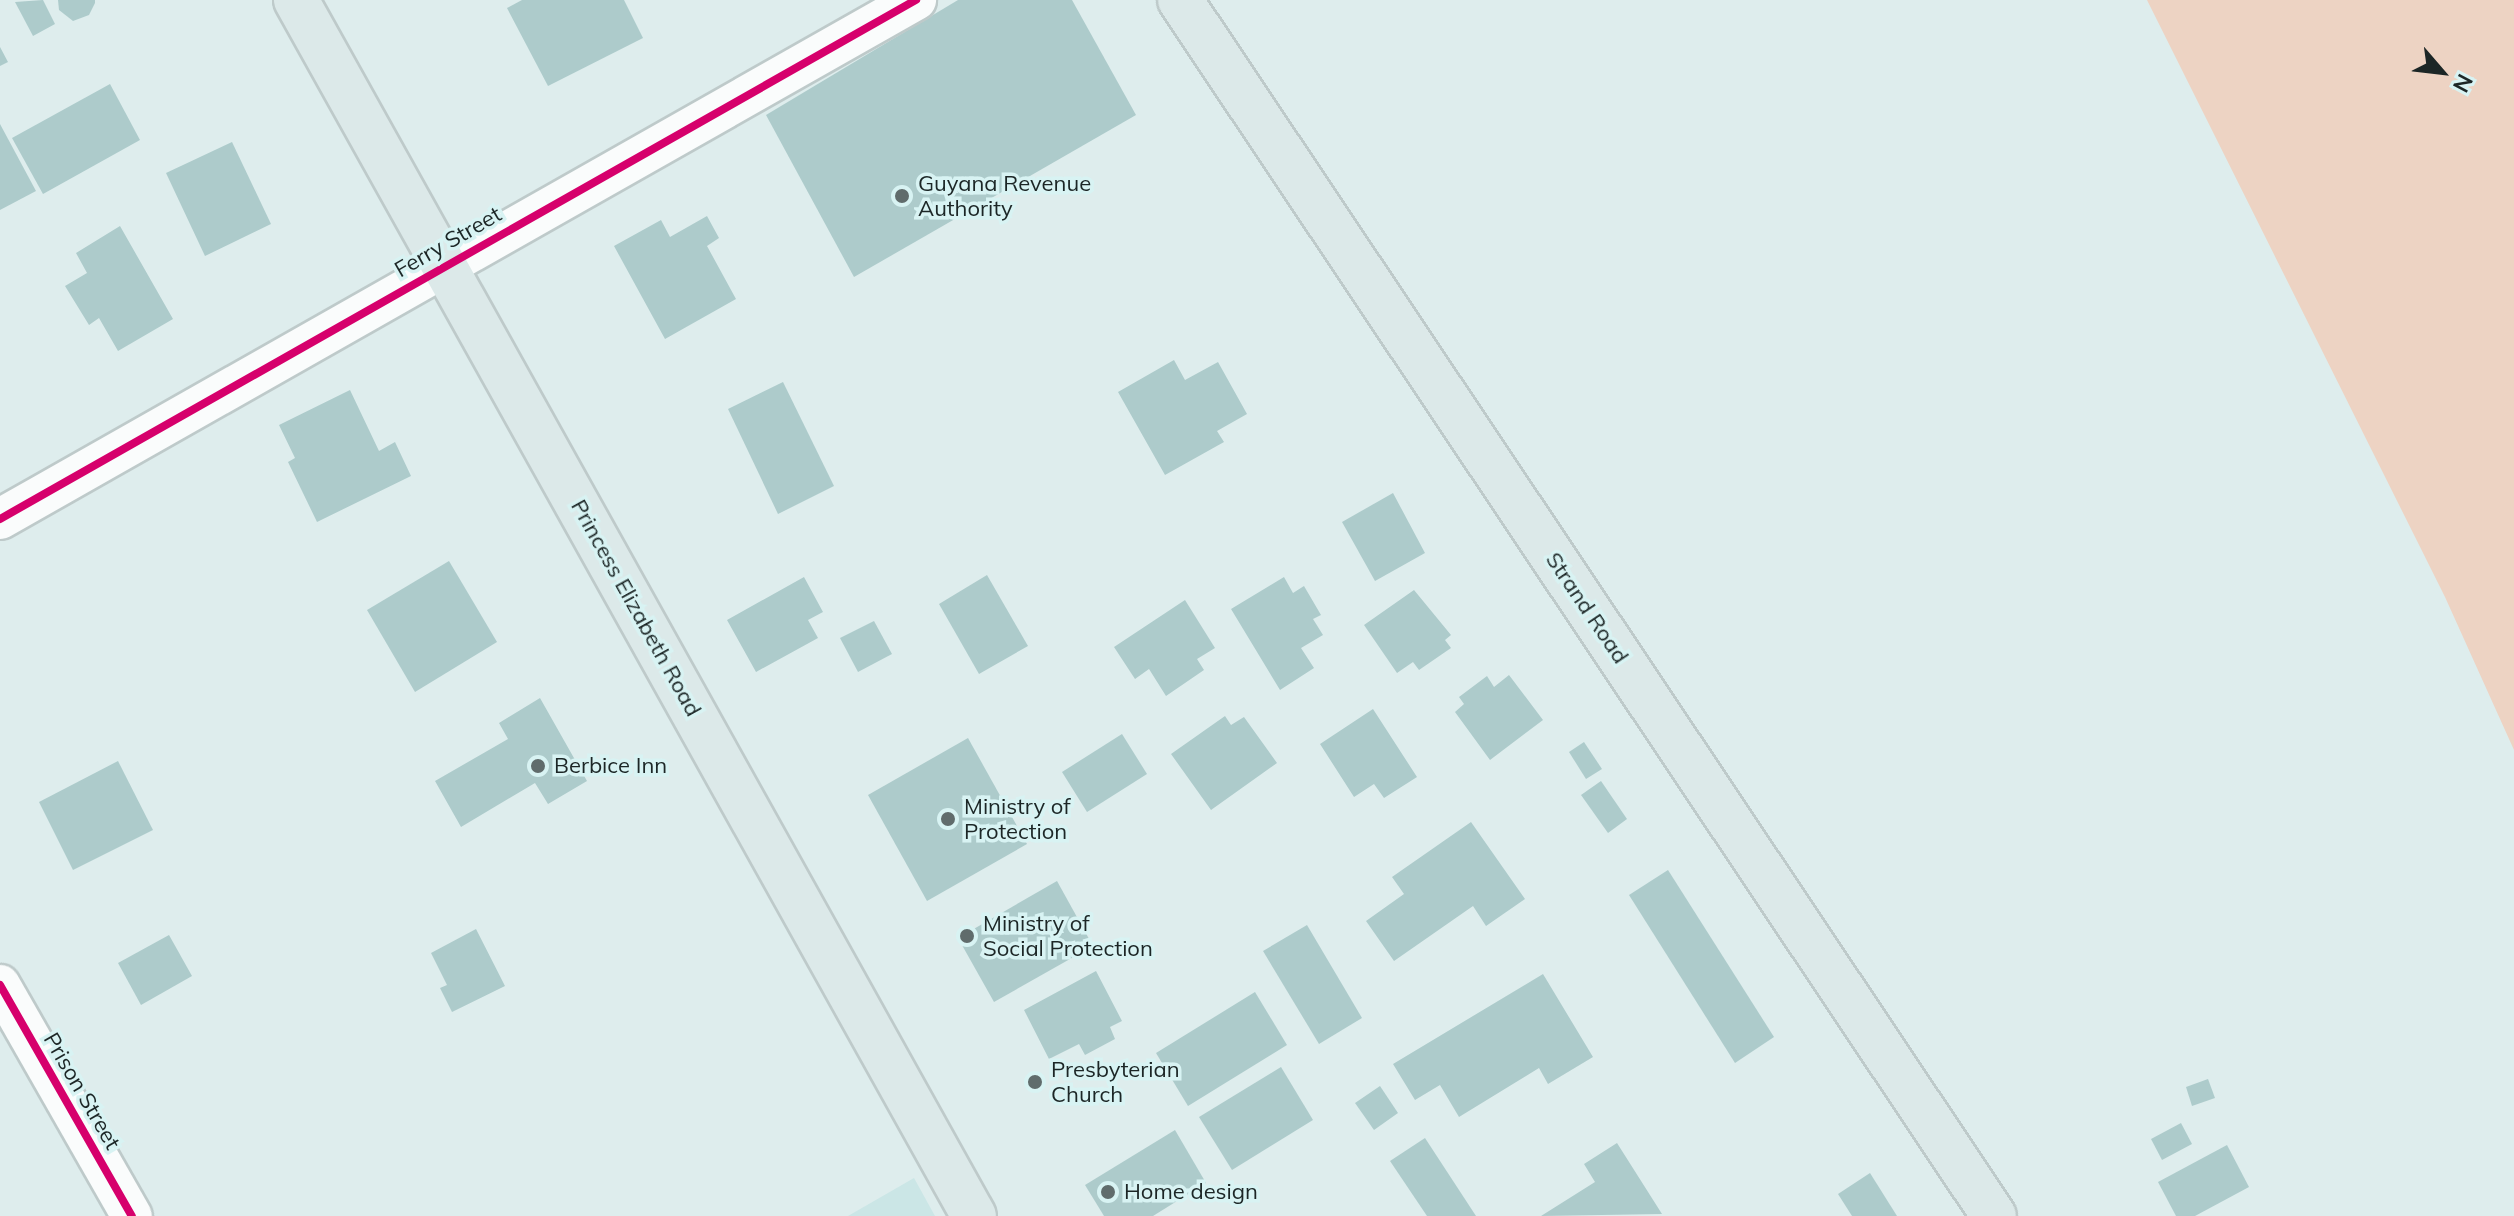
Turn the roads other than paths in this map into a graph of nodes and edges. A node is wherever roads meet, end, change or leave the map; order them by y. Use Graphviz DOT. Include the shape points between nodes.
graph roads {
  1 [pos="296,0"];
  2 [pos="916,0"];
  3 [pos="1180,0"];
  4 [pos="445,264"];
  5 [pos="0,519"];
  6 [pos="0,985"];
  7 [pos="132,1216"];
  8 [pos="974,1216"];
  9 [pos="1994,1216"];
  1 -- 4 [label="main road, Princess Elizabeth Road"];
  2 -- 4 [label="street, Ferry Street"];
  3 -- 9 [label="main road, Strand Road"];
  4 -- 5 [label="street, Ferry Street"];
  4 -- 8 [label="main road, Princess Elizabeth Road"];
  6 -- 7 [label="street, Prison Street"];
}
